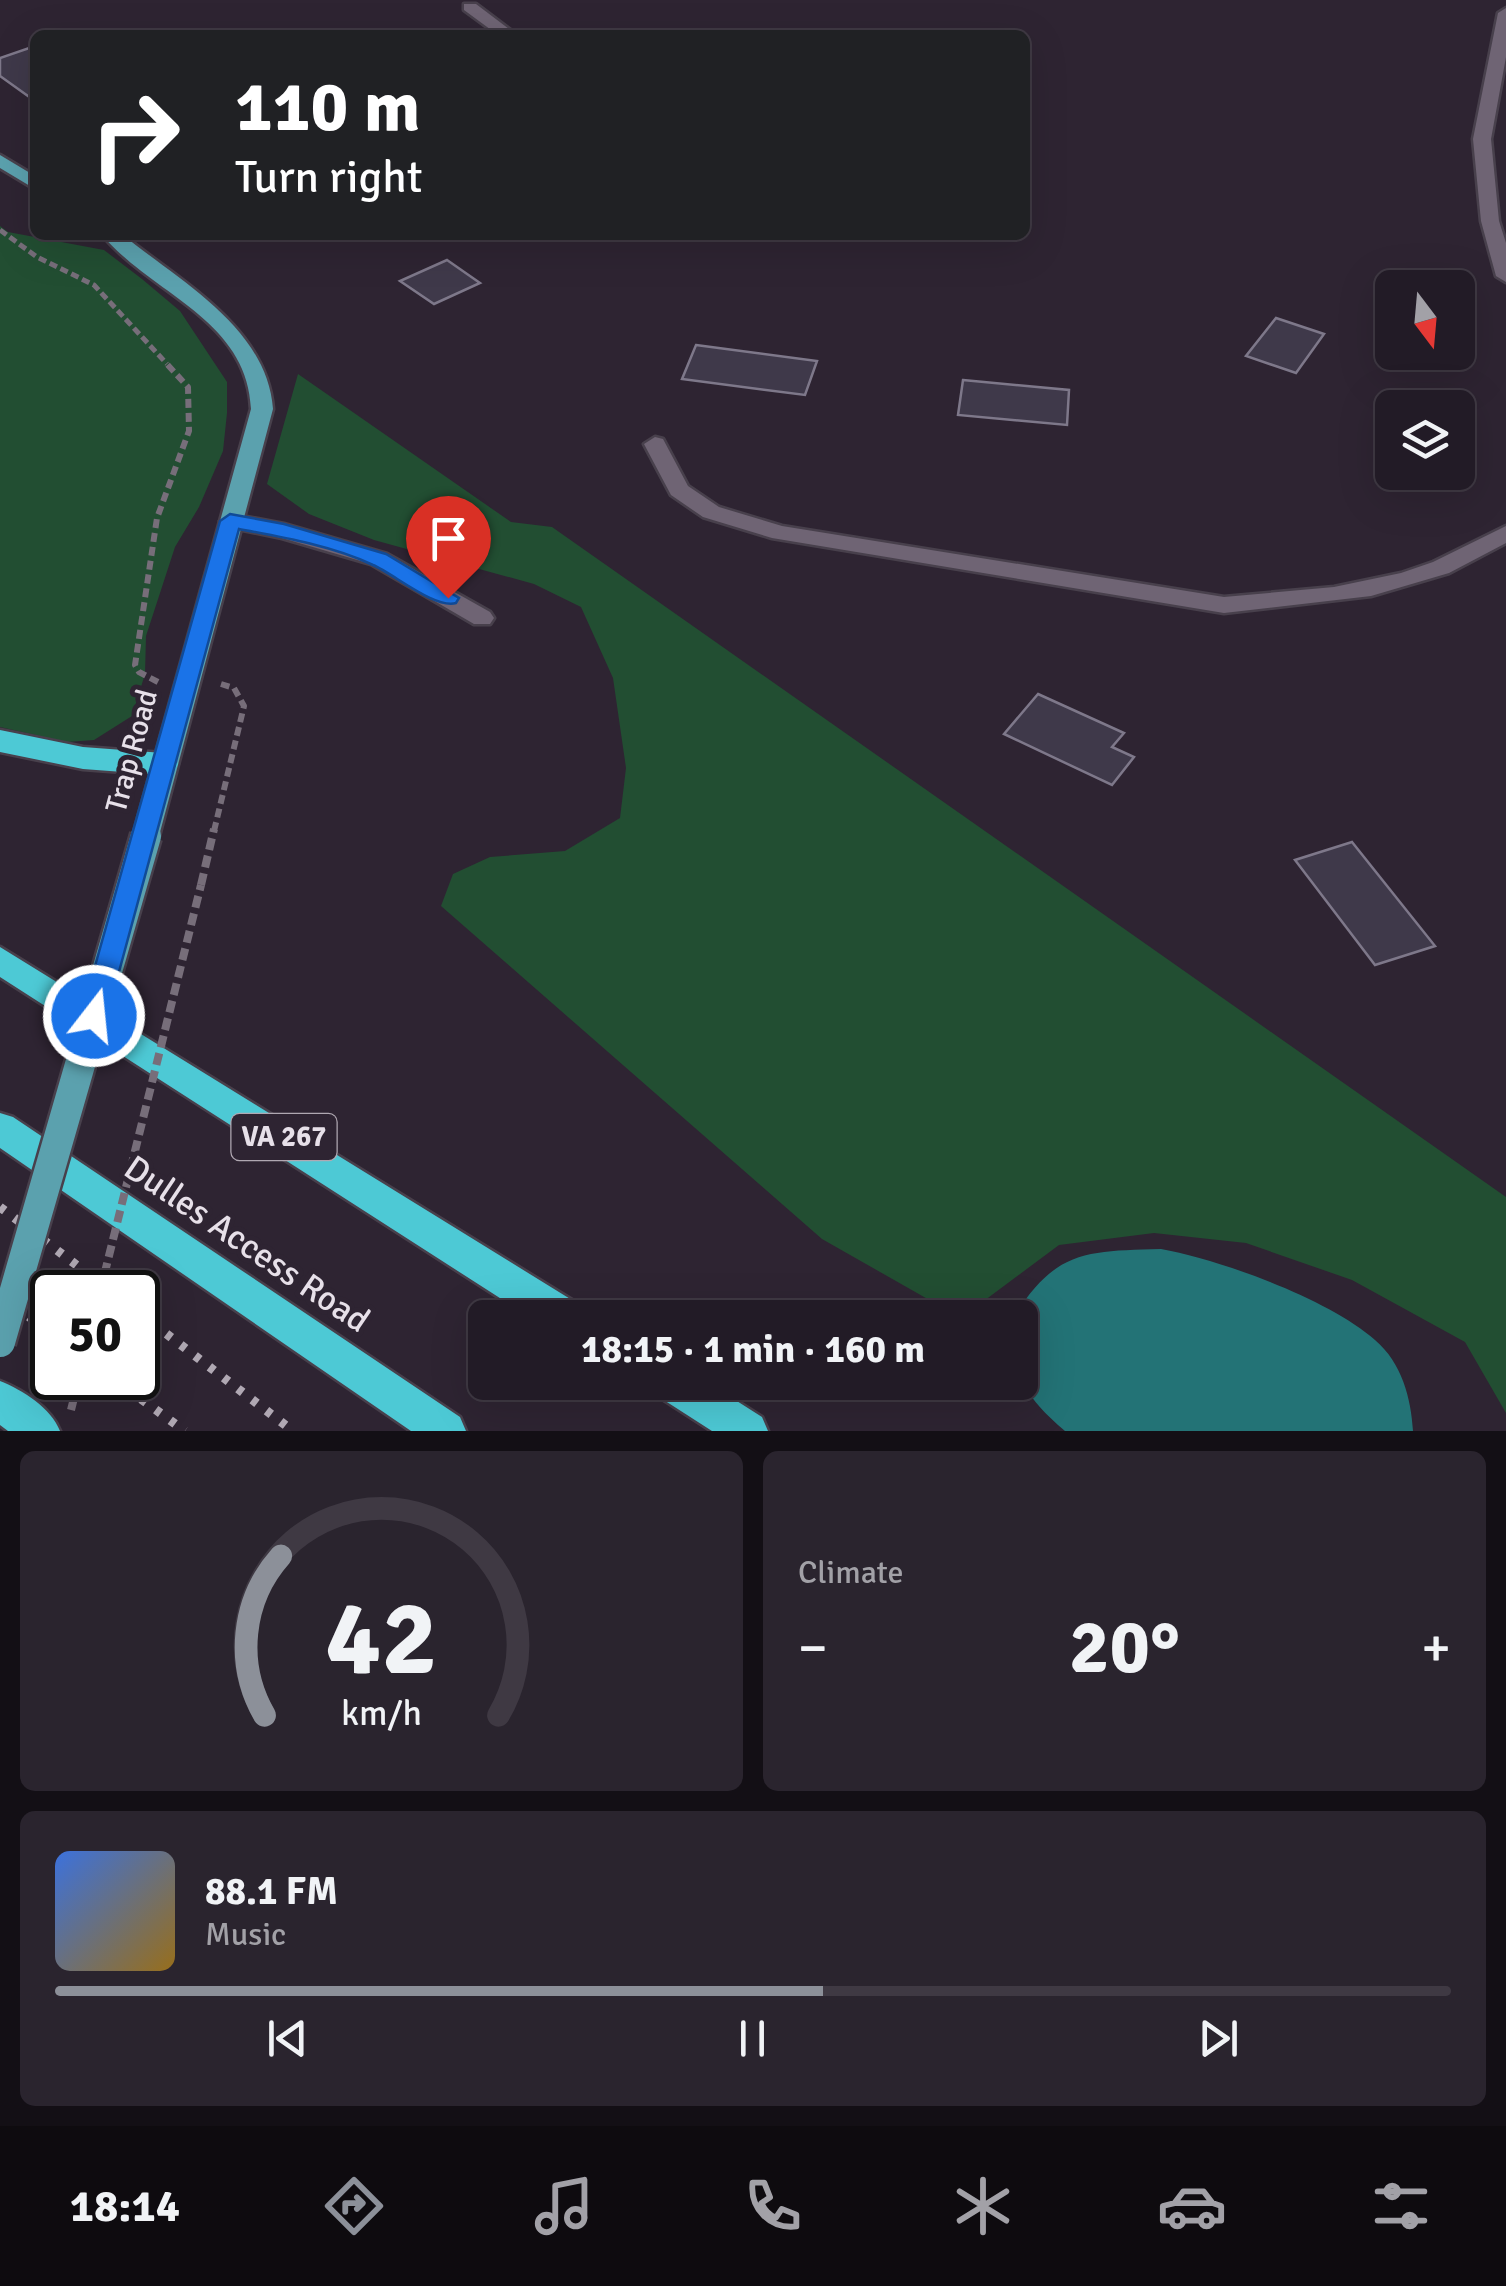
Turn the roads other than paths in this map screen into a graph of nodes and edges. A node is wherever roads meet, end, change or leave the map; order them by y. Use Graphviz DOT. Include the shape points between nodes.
graph roads {
  1 [pos="470,7"];
  2 [pos="1506,13"];
  3 [pos="502,30"];
  4 [pos="0,160"];
  5 [pos="30,181"];
  6 [pos="119,240"];
  7 [pos="1506,276"];
  8 [pos="655,444"];
  9 [pos="230,521"];
  10 [pos="1506,533"];
  11 [pos="482,618"];
  12 [pos="0,742"];
  13 [pos="163,764"];
  14 [pos="0,960"];
  15 [pos="0,1128"];
  16 [pos="538,1300"];
  17 [pos="0,1342"];
  18 [pos="0,1400"];
  19 [pos="699,1400"];
  20 [pos="40,1431"];
  21 [pos="446,1431"];
  22 [pos="748,1431"];
  1 -- 3 [label="street"];
  2 -- 7 [label="street" via="1482,139 1490,221"];
  4 -- 5 [label="main road"];
  6 -- 9 [label="main road, Trap Road" via="253,359 262,409"];
  8 -- 10 [label="street" via="679,490 711,512 780,533 1224,605 1298,600 1409,578"];
  9 -- 11 [label="street" via="379,559"];
  9 -- 13 [label="main road, Trap Road"];
  12 -- 13 [label="highway"];
  13 -- 17 [label="main road, Trap Road, bridge"];
  14 -- 16 [label="highway, VA 267"];
  15 -- 21 [label="highway, Dulles Access Road"];
  18 -- 20 [label="highway"];
  19 -- 22 [label="highway"];
}
